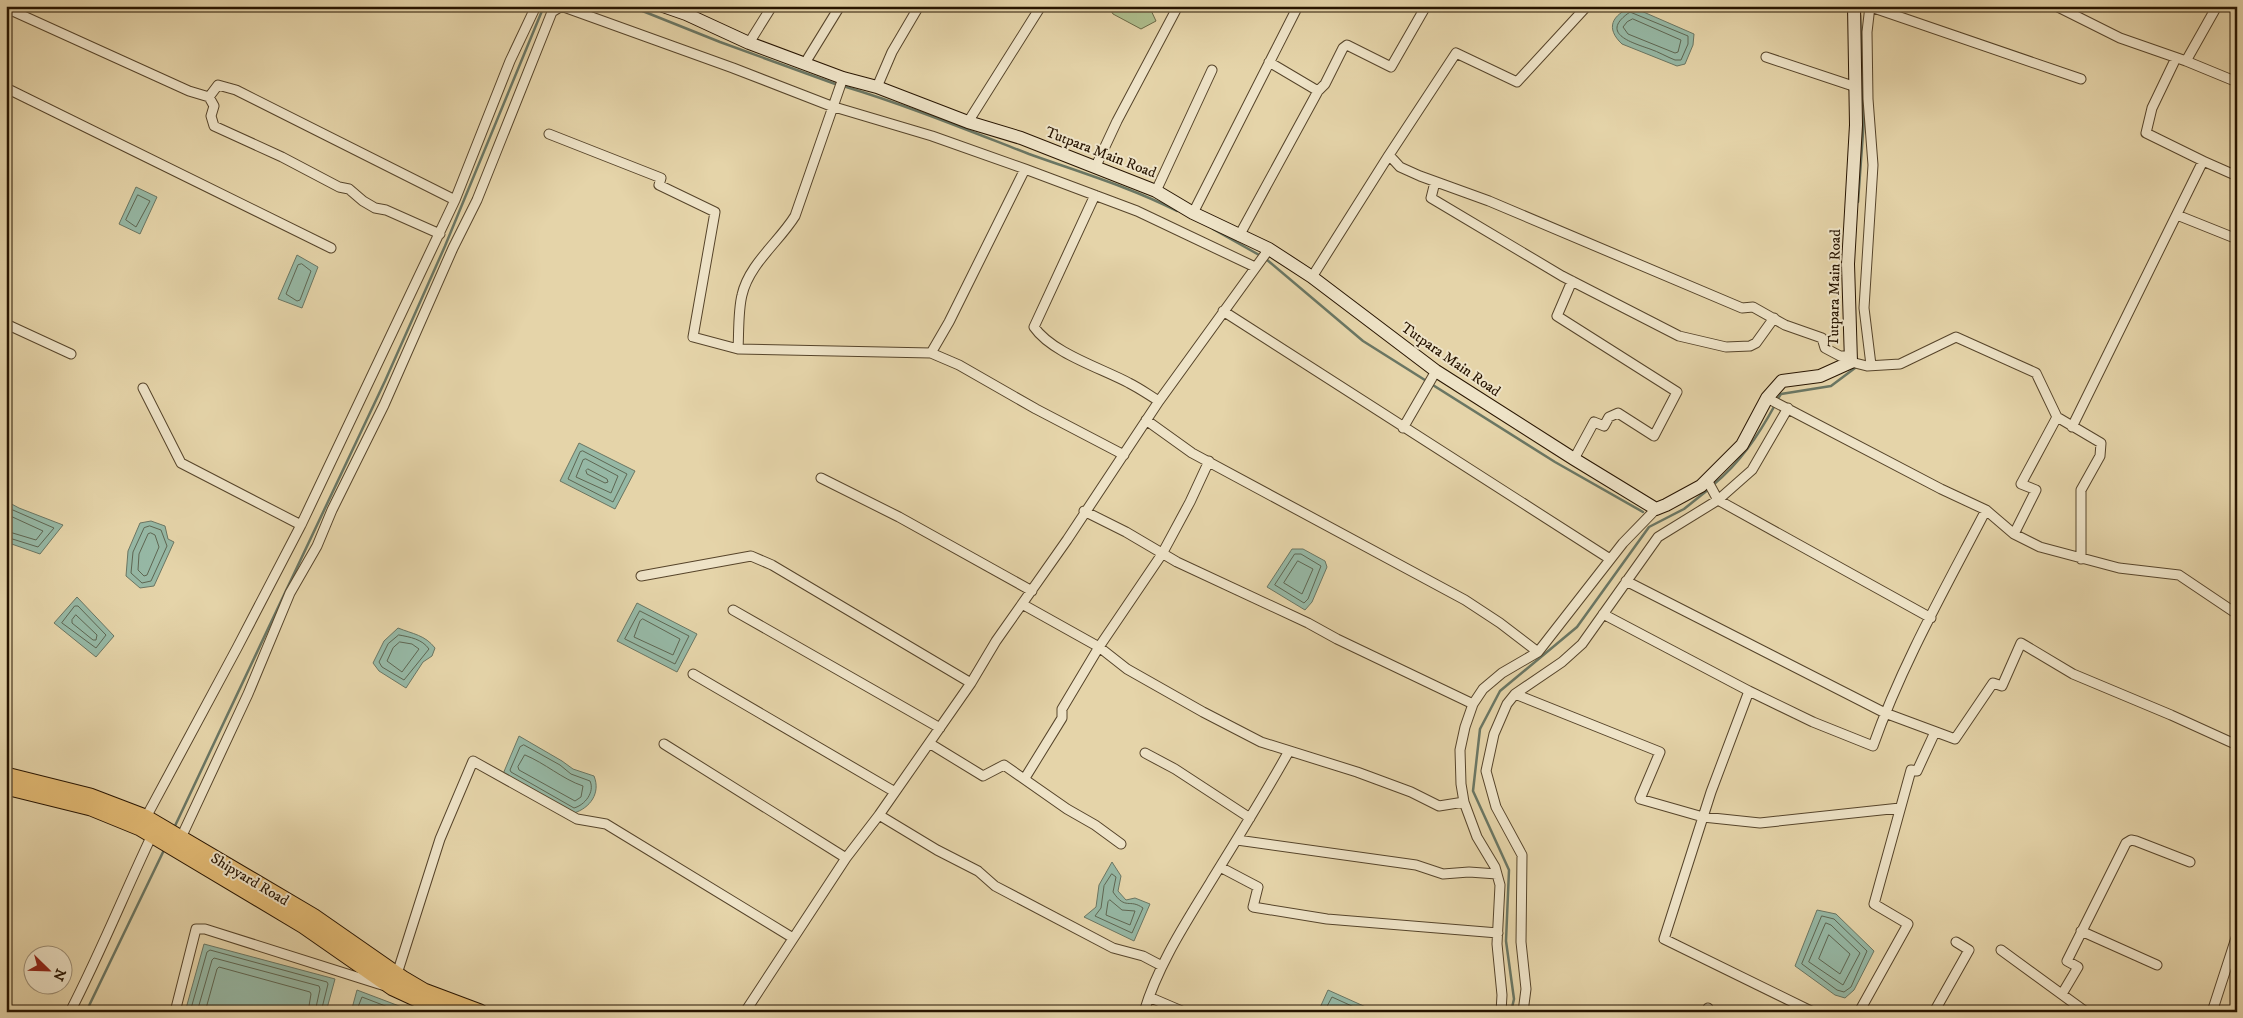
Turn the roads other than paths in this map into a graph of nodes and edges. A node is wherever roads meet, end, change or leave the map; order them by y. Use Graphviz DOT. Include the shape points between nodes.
graph roads {
  1 [pos="536,6"];
  2 [pos="663,6"];
  3 [pos="772,6"];
  4 [pos="840,6"];
  5 [pos="919,6"];
  6 [pos="1041,6"];
  7 [pos="1178,6"];
  8 [pos="1298,6"];
  9 [pos="1426,6"];
  10 [pos="1587,6"];
  11 [pos="1854,6"];
  12 [pos="1869,6"];
  13 [pos="2056,6"];
  14 [pos="2217,6"];
  15 [pos="557,7"];
  16 [pos="6,8"];
  17 [pos="688,10"];
  18 [pos="749,43"];
  19 [pos="1766,58"];
  20 [pos="2176,58"];
  21 [pos="2186,61"];
  22 [pos="1269,62"];
  23 [pos="806,63"];
  24 [pos="1212,70"];
  25 [pos="843,78"];
  26 [pos="2081,79"];
  27 [pos="2237,82"];
  28 [pos="877,87"];
  29 [pos="1856,87"];
  30 [pos="6,88"];
  31 [pos="1318,91"];
  32 [pos="208,97"];
  33 [pos="832,106"];
  34 [pos="968,122"];
  35 [pos="548,134"];
  36 [pos="1389,155"];
  37 [pos="2203,161"];
  38 [pos="1025,168"];
  39 [pos="1095,168"];
  40 [pos="2237,176"];
  41 [pos="1435,182"];
  42 [pos="1156,191"];
  43 [pos="1095,195"];
  44 [pos="455,200"];
  45 [pos="1193,213"];
  46 [pos="2177,215"];
  47 [pos="440,234"];
  48 [pos="1239,236"];
  49 [pos="2237,239"];
  50 [pos="331,248"];
  51 [pos="1269,250"];
  52 [pos="1256,267"];
  53 [pos="1312,277"];
  54 [pos="1572,281"];
  55 [pos="1223,311"];
  56 [pos="1774,318"];
  57 [pos="6,324"];
  58 [pos="738,349"];
  59 [pos="71,354"];
  60 [pos="931,354"];
  61 [pos="1850,359"];
  62 [pos="1869,365"];
  63 [pos="1431,379"];
  64 [pos="142,388"];
  65 [pos="1769,399"];
  66 [pos="1159,401"];
  67 [pos="1786,408"];
  68 [pos="2057,417"];
  69 [pos="1146,420"];
  70 [pos="2072,427"];
  71 [pos="1403,428"];
  72 [pos="1124,455"];
  73 [pos="1574,460"];
  74 [pos="1209,461"];
  75 [pos="821,478"];
  76 [pos="1709,485"];
  77 [pos="1718,500"];
  78 [pos="1656,508"];
  79 [pos="1986,510"];
  80 [pos="1084,511"];
  81 [pos="301,525"];
  82 [pos="2014,534"];
  83 [pos="1162,554"];
  84 [pos="1610,559"];
  85 [pos="2081,559"];
  86 [pos="641,576"];
  87 [pos="1626,581"];
  88 [pos="1032,591"];
  89 [pos="1022,604"];
  90 [pos="733,610"];
  91 [pos="1603,614"];
  92 [pos="2237,614"];
  93 [pos="1931,618"];
  94 [pos="1099,647"];
  95 [pos="1538,652"];
  96 [pos="693,674"];
  97 [pos="971,683"];
  98 [pos="1749,691"];
  99 [pos="1515,694"];
  100 [pos="1473,704"];
  101 [pos="1885,713"];
  102 [pos="940,728"];
  103 [pos="1935,732"];
  104 [pos="929,743"];
  105 [pos="664,744"];
  106 [pos="2237,745"];
  107 [pos="1289,752"];
  108 [pos="1145,753"];
  109 [pos="6,775"];
  110 [pos="1025,778"];
  111 [pos="6,787"];
  112 [pos="895,792"];
  113 [pos="1464,802"];
  114 [pos="1900,808"];
  115 [pos="879,815"];
  116 [pos="1702,817"];
  117 [pos="1250,818"];
  118 [pos="146,827"];
  119 [pos="1237,840"];
  120 [pos="179,843"];
  121 [pos="1121,844"];
  122 [pos="846,858"];
  123 [pos="2190,862"];
  124 [pos="1220,867"];
  125 [pos="1497,874"];
  126 [pos="2081,931"];
  127 [pos="1498,933"];
  128 [pos="2237,935"];
  129 [pos="793,938"];
  130 [pos="1956,942"];
  131 [pos="2001,950"];
  132 [pos="2157,965"];
  133 [pos="1162,966"];
  134 [pos="395,981"];
  135 [pos="2062,994"];
  136 [pos="1149,997"];
  137 [pos="2080,1010"];
  138 [pos="70,1012"];
  139 [pos="175,1012"];
  140 [pos="445,1012"];
  141 [pos="480,1012"];
  142 [pos="745,1012"];
  143 [pos="1144,1012"];
  144 [pos="1184,1012"];
  145 [pos="1500,1012"];
  146 [pos="1522,1012"];
  147 [pos="1813,1012"];
  148 [pos="1858,1012"];
  149 [pos="1934,1012"];
  150 [pos="2212,1012"];
  1 -- 44 [label="street" via="510,61"];
  2 -- 17 [label="street, Tutpara Main Road"];
  3 -- 18 [label="street"];
  4 -- 23 [label="street"];
  5 -- 28 [label="street" via="892,52"];
  6 -- 34 [label="street"];
  7 -- 39 [label="street"];
  8 -- 22 [label="street"];
  9 -- 31 [label="street" via="1390,67 1347,45 1326,84"];
  10 -- 36 [label="street" via="1517,82 1456,53"];
  11 -- 29 [label="street, Tutpara Main Road"];
  12 -- 26 [label="street"];
  12 -- 62 [label="street" via="1868,99 1873,165 1864,308"];
  13 -- 20 [label="street" via="2120,38"];
  14 -- 21 [label="street"];
  15 -- 33 [label="street"];
  15 -- 120 [label="street" via="552,12 477,200 317,546 290,593 248,694"];
  16 -- 32 [label="street"];
  17 -- 18 [label="street, Tutpara Main Road"];
  18 -- 23 [label="street, Tutpara Main Road"];
  19 -- 29 [label="street"];
  20 -- 21 [label="street"];
  20 -- 37 [label="street" via="2152,108 2146,133"];
  21 -- 27 [label="street"];
  22 -- 31 [label="street"];
  22 -- 45 [label="street"];
  23 -- 25 [label="street, Tutpara Main Road"];
  24 -- 42 [label="street"];
  25 -- 28 [label="street, Tutpara Main Road"];
  25 -- 33 [label="street"];
  28 -- 34 [label="street, Tutpara Main Road"];
  29 -- 61 [label="street, Tutpara Main Road" via="1848,264"];
  30 -- 50 [label="street"];
  31 -- 48 [label="street"];
  32 -- 44 [label="street" via="218,86 236,90"];
  32 -- 47 [label="street" via="214,106 211,116 214,126 349,189 375,208"];
  33 -- 38 [label="street"];
  33 -- 58 [label="street" via="795,216 750,276 742,295"];
  34 -- 39 [label="street, Tutpara Main Road" via="1021,138"];
  35 -- 58 [label="street" via="661,178 659,185 715,212 693,337"];
  36 -- 41 [label="street" via="1400,167"];
  36 -- 53 [label="street"];
  37 -- 40 [label="street"];
  37 -- 46 [label="street"];
  38 -- 43 [label="street"];
  38 -- 60 [label="street"];
  39 -- 42 [label="street, Tutpara Main Road"];
  41 -- 54 [label="street" via="1431,198"];
  41 -- 56 [label="street" via="1497,204 1742,308 1753,307"];
  42 -- 45 [label="street, Tutpara Main Road"];
  43 -- 52 [label="street"];
  43 -- 66 [label="street" via="1034,327 1056,346"];
  44 -- 47 [label="street"];
  45 -- 48 [label="street, Tutpara Main Road"];
  46 -- 49 [label="street"];
  46 -- 70 [label="street"];
  47 -- 81 [label="street"];
  48 -- 51 [label="street, Tutpara Main Road"];
  51 -- 52 [label="street"];
  51 -- 53 [label="street, Tutpara Main Road"];
  52 -- 55 [label="street"];
  53 -- 63 [label="street, Tutpara Main Road"];
  54 -- 56 [label="street" via="1679,336 1726,347 1756,343"];
  54 -- 73 [label="street" via="1557,316 1677,392 1654,436 1618,413 1609,417 1604,426 1594,422"];
  55 -- 66 [label="street"];
  55 -- 71 [label="street"];
  56 -- 61 [label="street" via="1822,338 1825,348"];
  57 -- 59 [label="street"];
  58 -- 60 [label="street"];
  60 -- 72 [label="street" via="959,365"];
  61 -- 62 [label="street"];
  61 -- 65 [label="street, Tutpara Main Road" via="1820,376 1782,381"];
  62 -- 68 [label="street" via="1900,364 1956,337 2036,372"];
  63 -- 71 [label="street"];
  63 -- 73 [label="street, Tutpara Main Road"];
  64 -- 81 [label="street" via="181,463"];
  65 -- 67 [label="street"];
  65 -- 76 [label="street, Tutpara Main Road" via="1742,445"];
  66 -- 69 [label="street"];
  67 -- 77 [label="street" via="1752,470"];
  67 -- 79 [label="street"];
  68 -- 70 [label="street"];
  68 -- 82 [label="street" via="2021,484 2036,490"];
  69 -- 72 [label="street"];
  69 -- 74 [label="street" via="1192,453"];
  70 -- 85 [label="street" via="2101,443 2100,456 2081,490"];
  71 -- 84 [label="street"];
  72 -- 80 [label="street"];
  73 -- 78 [label="street, Tutpara Main Road"];
  74 -- 83 [label="street"];
  74 -- 95 [label="street" via="1464,600"];
  75 -- 88 [label="street"];
  76 -- 77 [label="street"];
  76 -- 78 [label="street, Tutpara Main Road"];
  77 -- 87 [label="street" via="1658,537"];
  77 -- 93 [label="street"];
  78 -- 84 [label="street"];
  79 -- 82 [label="street"];
  79 -- 93 [label="street"];
  80 -- 83 [label="street"];
  80 -- 88 [label="street"];
  81 -- 118 [label="street"];
  82 -- 85 [label="street" via="2040,547"];
  83 -- 94 [label="street"];
  83 -- 100 [label="street"];
  84 -- 95 [label="street"];
  85 -- 92 [label="street" via="2119,568 2179,575"];
  86 -- 97 [label="street" via="751,556 772,565"];
  87 -- 91 [label="street"];
  87 -- 101 [label="street"];
  88 -- 89 [label="street"];
  89 -- 94 [label="street"];
  89 -- 97 [label="street"];
  90 -- 102 [label="street"];
  91 -- 98 [label="street"];
  91 -- 99 [label="street" via="1582,644"];
  93 -- 101 [label="street"];
  94 -- 107 [label="street" via="1127,668 1203,712 1261,742"];
  94 -- 110 [label="street" via="1062,709 1062,718"];
  95 -- 100 [label="street" via="1502,673 1483,689"];
  96 -- 112 [label="street"];
  97 -- 102 [label="street"];
  98 -- 101 [label="street" via="1873,746"];
  98 -- 116 [label="street"];
  99 -- 116 [label="street" via="1660,752 1640,799"];
  99 -- 146 [label="street" via="1506,704 1494,734 1486,771 1496,807 1522,855 1521,942 1526,989"];
  100 -- 113 [label="street" via="1460,750"];
  101 -- 103 [label="street"];
  102 -- 104 [label="street"];
  103 -- 106 [label="street" via="1955,740 1993,683 2002,686 2021,643 2072,674"];
  103 -- 114 [label="street" via="1917,771 1911,770"];
  104 -- 110 [label="street" via="983,776 1004,765"];
  104 -- 112 [label="street"];
  105 -- 122 [label="street"];
  107 -- 113 [label="street" via="1357,772 1439,806"];
  107 -- 117 [label="street"];
  108 -- 117 [label="street"];
  109 -- 118 [label="main road, Shipyard Road" via="90,796"];
  110 -- 121 [label="street"];
  111 -- 118 [label="main road, Shipyard Road" via="90,808"];
  112 -- 115 [label="street"];
  113 -- 125 [label="street" via="1477,837"];
  114 -- 116 [label="street" via="1760,823"];
  114 -- 148 [label="street" via="1874,904 1908,924"];
  115 -- 122 [label="street"];
  115 -- 133 [label="street" via="978,871 995,886 1113,948 1143,956"];
  116 -- 147 [label="street" via="1664,938"];
  117 -- 119 [label="street"];
  118 -- 120 [label="main road, Shipyard Road"];
  118 -- 138 [label="street" via="93,967"];
  119 -- 124 [label="street"];
  119 -- 125 [label="street" via="1416,865 1443,874"];
  120 -- 134 [label="main road, Shipyard Road" via="304,926"];
  122 -- 129 [label="street"];
  123 -- 126 [label="street" via="2136,841 2126,843"];
  124 -- 127 [label="street" via="1258,887 1253,907 1327,919"];
  124 -- 133 [label="street"];
  125 -- 127 [label="street" via="1500,885"];
  126 -- 132 [label="street"];
  126 -- 135 [label="street" via="2067,961 2078,968"];
  127 -- 145 [label="street"];
  128 -- 150 [label="street"];
  129 -- 134 [label="street" via="606,824 577,819 473,761 440,839"];
  129 -- 142 [label="street"];
  130 -- 149 [label="street" via="1969,950"];
  131 -- 135 [label="street"];
  133 -- 136 [label="street"];
  134 -- 139 [label="street" via="196,929"];
  134 -- 140 [label="main road, Shipyard Road"];
  134 -- 141 [label="main road, Shipyard Road"];
  135 -- 137 [label="street"];
  136 -- 143 [label="street"];
  136 -- 144 [label="street"];
}
